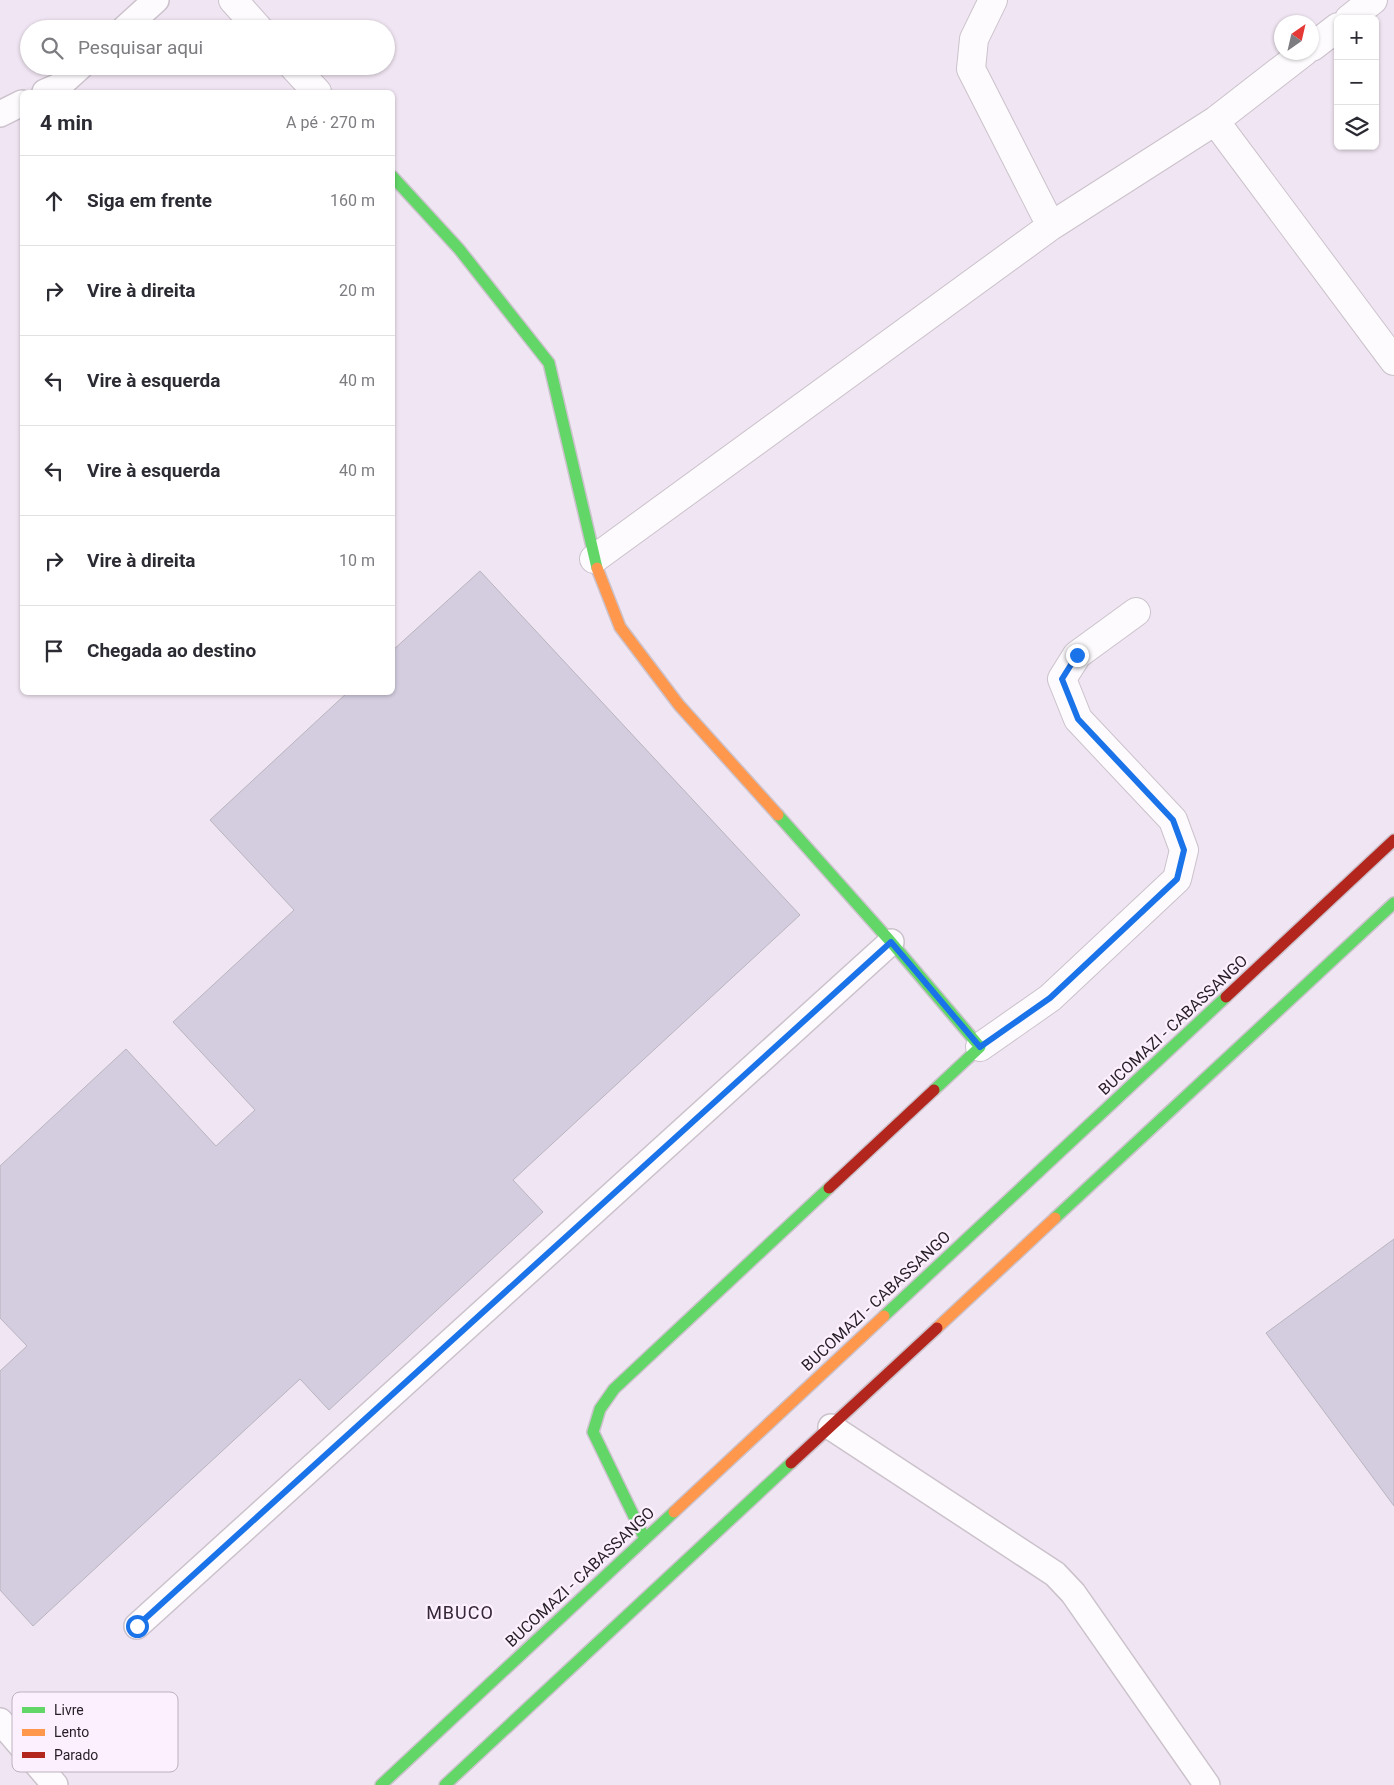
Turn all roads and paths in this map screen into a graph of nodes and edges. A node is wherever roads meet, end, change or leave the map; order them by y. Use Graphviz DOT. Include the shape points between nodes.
graph roads {
  1 [pos="156,0"];
  2 [pos="233,0"];
  3 [pos="993,0"];
  4 [pos="1373,0"];
  5 [pos="1354,15"];
  6 [pos="134,20"];
  7 [pos="251,20"];
  8 [pos="1334,30"];
  9 [pos="1319,42"];
  10 [pos="1294,60"];
  11 [pos="71,75"];
  12 [pos="301,75"];
  13 [pos="50,90"];
  14 [pos="315,90"];
  15 [pos="20,105"];
  16 [pos="0,114"];
  17 [pos="1215,121"];
  18 [pos="395,179"];
  19 [pos="1051,226"];
  20 [pos="1394,361"];
  21 [pos="594,559"];
  22 [pos="1136,612"];
  23 [pos="1394,840"];
  24 [pos="1394,903"];
  25 [pos="891,942"];
  26 [pos="980,1047"];
  27 [pos="831,1427"];
  28 [pos="645,1538"];
  29 [pos="137,1626"];
  30 [pos="0,1721"];
  31 [pos="12,1735"];
  32 [pos="44,1772"];
  33 [pos="55,1785"];
  34 [pos="381,1785"];
  35 [pos="445,1785"];
  36 [pos="1207,1785"];
  1 -- 6 [label="lane"];
  2 -- 7 [label="street"];
  3 -- 19 [label="street" via="974,38 971,69"];
  4 -- 5 [label="street"];
  8 -- 9 [label="street"];
  10 -- 17 [label="street"];
  11 -- 13 [label="lane"];
  12 -- 14 [label="street"];
  15 -- 16 [label="lane"];
  17 -- 19 [label="street"];
  17 -- 20 [label="street"];
  18 -- 21 [label="main road" via="458,249 549,363"];
  19 -- 21 [label="street"];
  21 -- 25 [label="main road" via="620,627 679,705"];
  22 -- 26 [label="street" via="1077,655 1062,679 1078,719 1173,820 1184,850 1177,879 1050,998"];
  23 -- 28 [label="main road, BUCOMAZI - CABASSANGO"];
  24 -- 27 [label="main road"];
  25 -- 26 [label="main road"];
  25 -- 29 [label="lane"];
  26 -- 28 [label="main road" via="614,1389 600,1409 593,1432"];
  27 -- 35 [label="main road"];
  27 -- 36 [label="lane" via="1055,1574 1073,1593"];
  28 -- 34 [label="main road, BUCOMAZI - CABASSANGO"];
  30 -- 31 [label="lane"];
  32 -- 33 [label="lane"];
}
